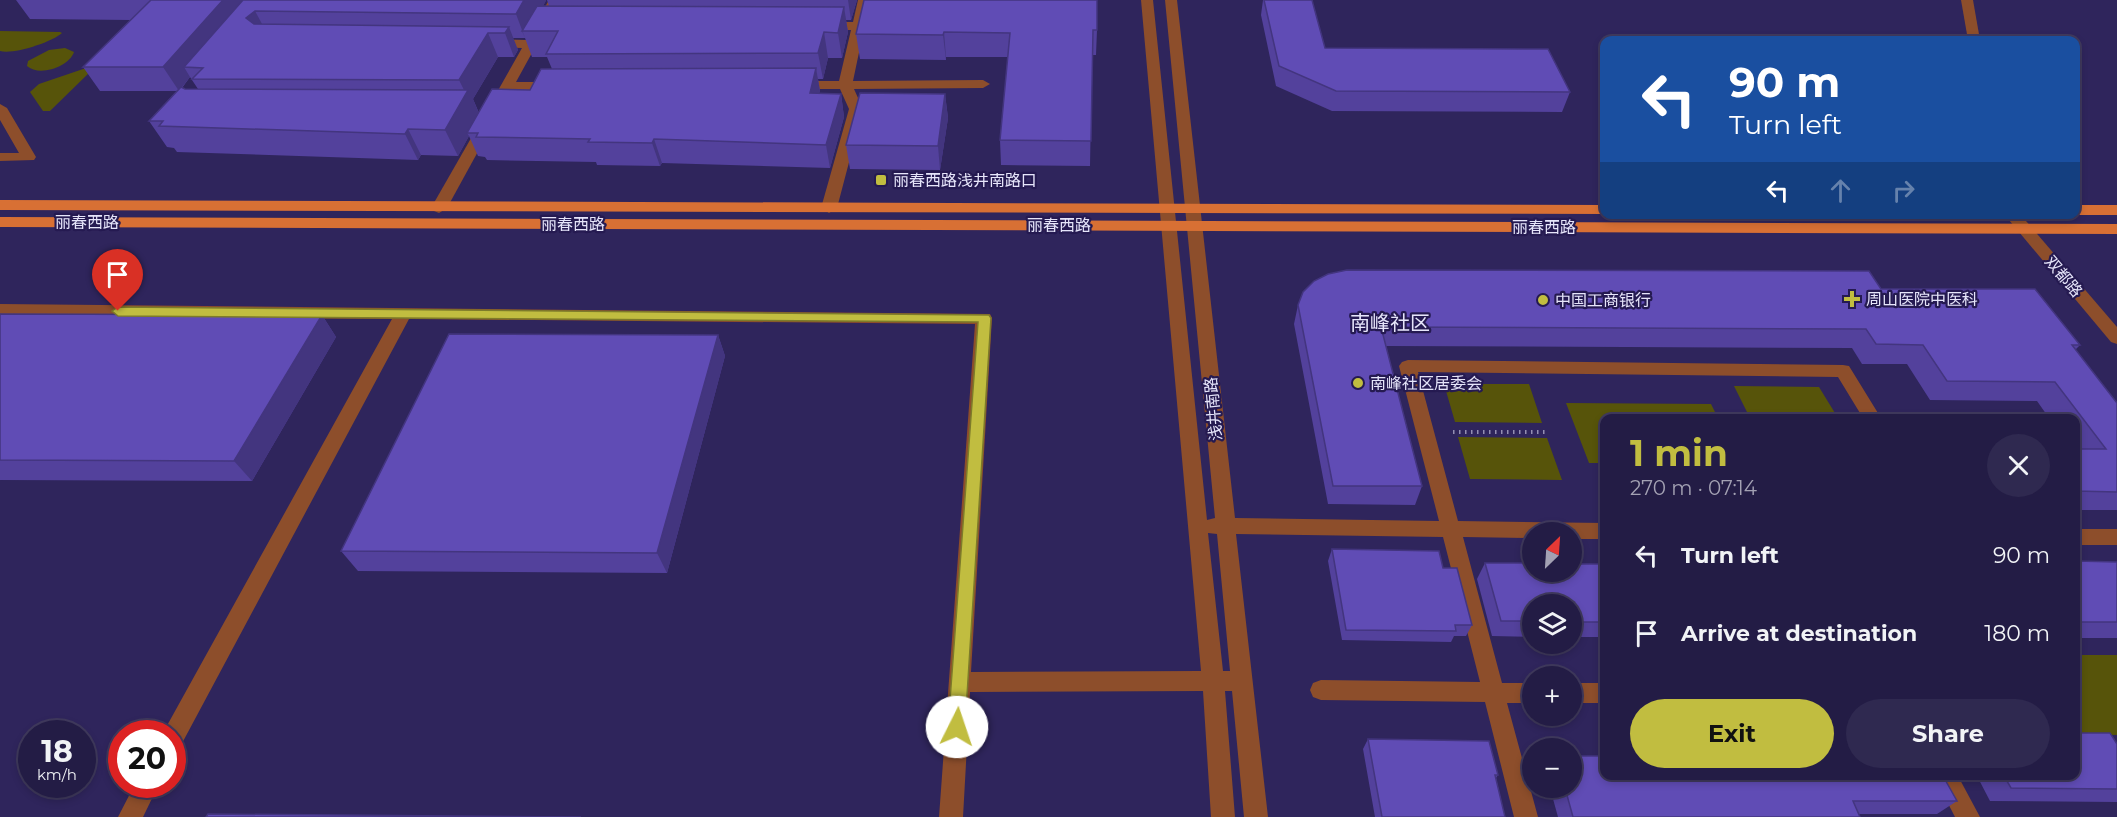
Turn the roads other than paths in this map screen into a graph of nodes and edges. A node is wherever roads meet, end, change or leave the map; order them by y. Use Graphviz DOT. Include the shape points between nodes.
graph roads {
  1 [pos="555,0"];
  2 [pos="864,0"];
  3 [pos="1147,0"];
  4 [pos="1171,0"];
  5 [pos="1967,0"];
  6 [pos="863,20"];
  7 [pos="811,26"];
  8 [pos="1973,36"];
  9 [pos="483,43"];
  10 [pos="531,44"];
  11 [pos="983,84"];
  12 [pos="787,85"];
  13 [pos="845,85"];
  14 [pos="508,86"];
  15 [pos="566,86"];
  16 [pos="0,108"];
  17 [pos="0,157"];
  18 [pos="0,205"];
  19 [pos="439,208"];
  20 [pos="829,208"];
  21 [pos="1600,210"];
  22 [pos="2080,210"];
  23 [pos="2117,210"];
  24 [pos="1167,217"];
  25 [pos="1194,218"];
  26 [pos="2015,219"];
  27 [pos="0,222"];
  28 [pos="2024,229"];
  29 [pos="2117,229"];
  30 [pos="0,310"];
  31 [pos="403,314"];
  32 [pos="2117,338"];
  33 [pos="1870,414"];
  34 [pos="1198,525"];
  35 [pos="1224,526"];
  36 [pos="1451,530"];
  37 [pos="1600,531"];
  38 [pos="2080,537"];
  39 [pos="2117,537"];
  40 [pos="1213,681"];
  41 [pos="1242,681"];
  42 [pos="960,682"];
  43 [pos="1321,690"];
  44 [pos="1493,692"];
  45 [pos="1522,693"];
  46 [pos="1582,693"];
  47 [pos="1600,693"];
  48 [pos="182,720"];
  49 [pos="1948,780"];
  50 [pos="140,798"];
  51 [pos="130,817"];
  52 [pos="951,817"];
  53 [pos="1223,817"];
  54 [pos="1256,817"];
  55 [pos="1526,817"];
  56 [pos="1968,817"];
  1 -- 10 [label="street" via="547,25"];
  2 -- 6 [label="street"];
  3 -- 24 [label="street, 浅井南路"];
  4 -- 25 [label="street, 浅井南路"];
  5 -- 8 [label="street"];
  6 -- 7 [label="street"];
  6 -- 13 [label="street"];
  9 -- 10 [label="street"];
  10 -- 14 [label="street"];
  11 -- 13 [label="street"];
  12 -- 13 [label="street"];
  13 -- 20 [label="street" via="856,109"];
  14 -- 15 [label="street"];
  14 -- 19 [label="street"];
  16 -- 17 [label="street" via="29,157"];
  18 -- 19 [label="main road, 丽春西路"];
  19 -- 20 [label="main road, 丽春西路"];
  20 -- 24 [label="main road, 丽春西路"];
  21 -- 25 [label="main road, 丽春西路"];
  22 -- 23 [label="main road"];
  24 -- 25 [label="main road, 丽春西路"];
  24 -- 27 [label="main road, 丽春西路"];
  24 -- 34 [label="street, 浅井南路"];
  25 -- 28 [label="main road, 丽春西路"];
  25 -- 35 [label="street, 浅井南路"];
  26 -- 28 [label="street, 双都路"];
  28 -- 29 [label="main road, 丽春西路"];
  28 -- 32 [label="street, 双都路"];
  30 -- 31 [label="street"];
  31 -- 42 [label="street" via="984,318"];
  31 -- 48 [label="street"];
  33 -- 36 [label="street" via="1843,371 1408,366"];
  34 -- 35 [label="street"];
  34 -- 40 [label="street, 浅井南路"];
  35 -- 36 [label="street"];
  35 -- 41 [label="street, 浅井南路"];
  36 -- 37 [label="street"];
  36 -- 44 [label="street"];
  38 -- 39 [label="street"];
  40 -- 41 [label="street"];
  40 -- 42 [label="street"];
  40 -- 53 [label="street, 浅井南路"];
  41 -- 54 [label="street, 浅井南路"];
  42 -- 52 [label="street"];
  43 -- 44 [label="street"];
  44 -- 45 [label="street"];
  44 -- 55 [label="street"];
  46 -- 47 [label="street"];
  49 -- 56 [label="street"];
  50 -- 51 [label="street"];
}
